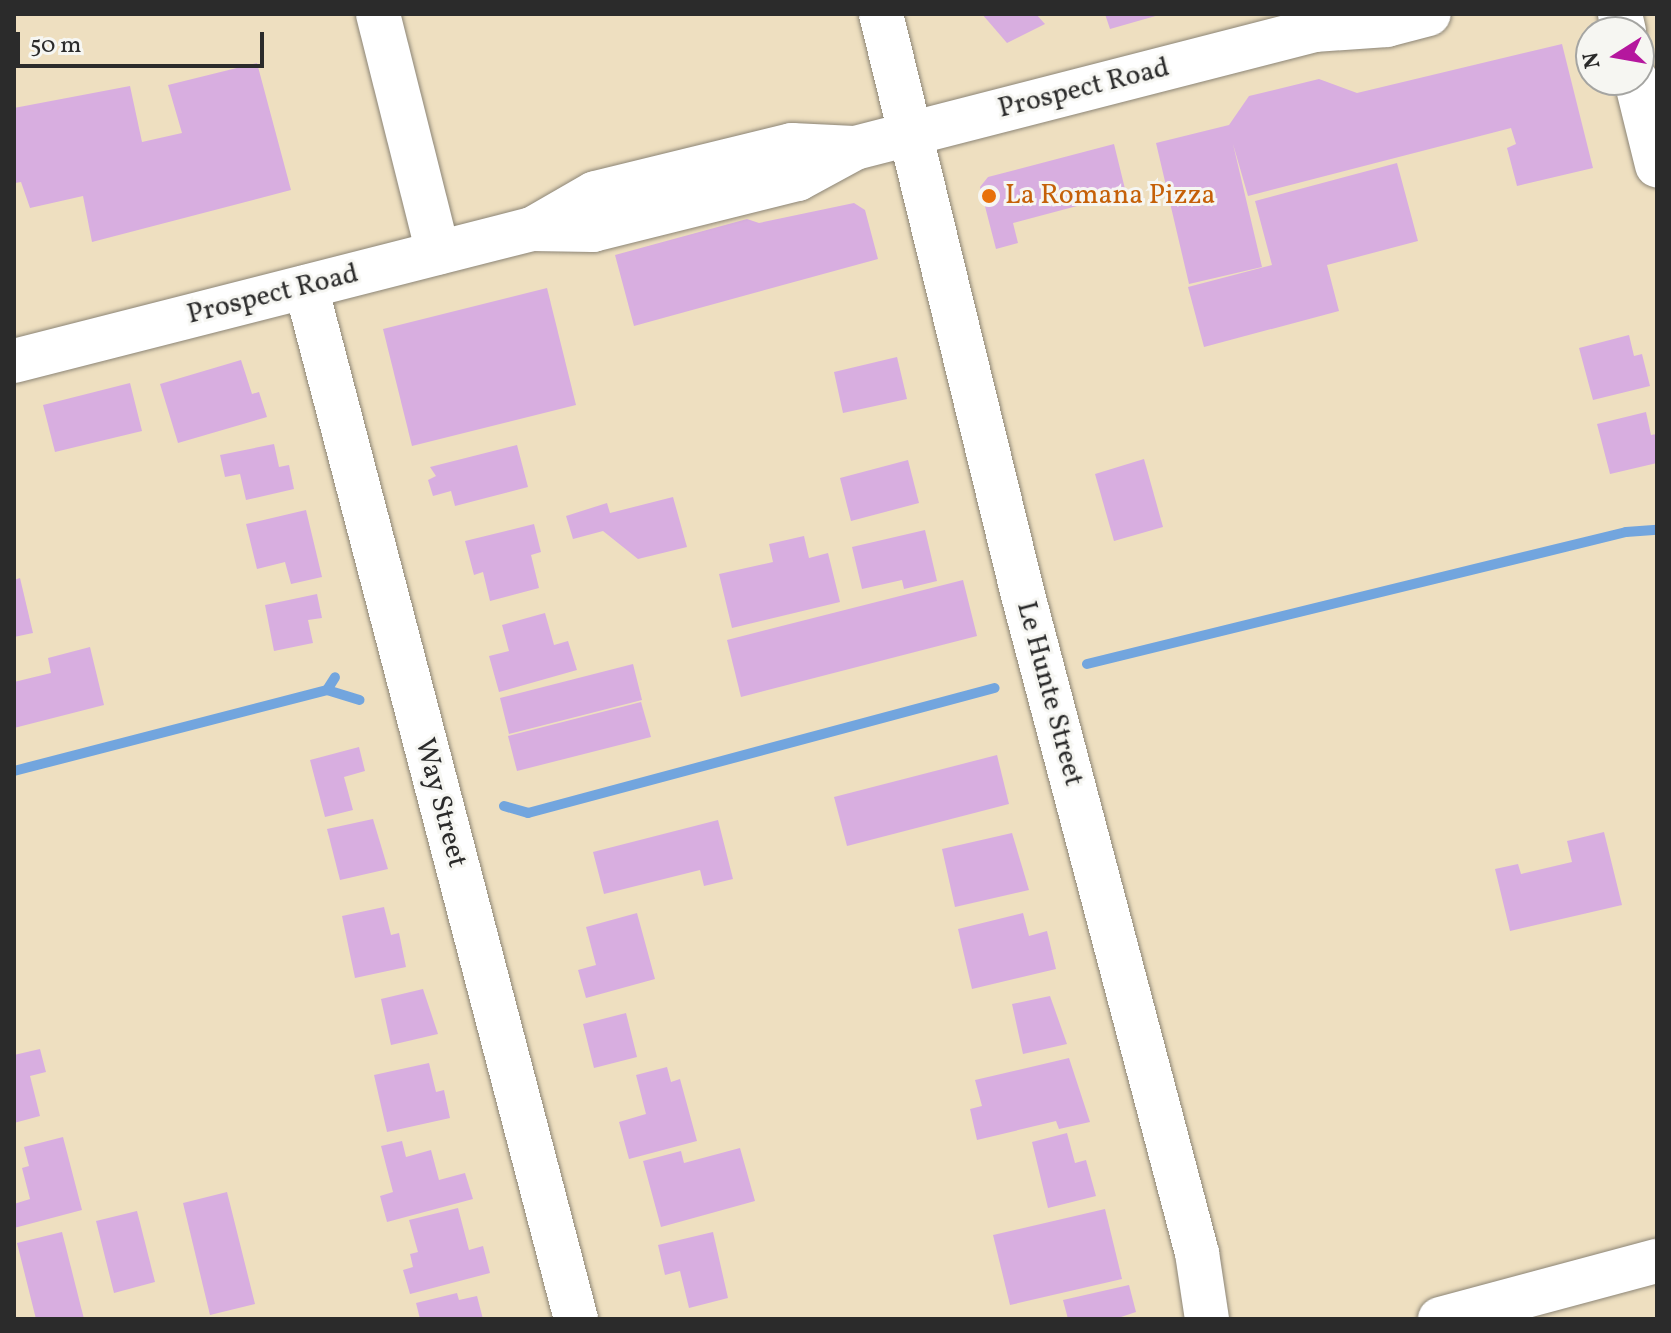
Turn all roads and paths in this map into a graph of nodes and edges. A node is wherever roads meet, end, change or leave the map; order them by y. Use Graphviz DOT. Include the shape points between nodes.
graph roads {
  1 [pos="378,14"];
  2 [pos="881,14"];
  3 [pos="1429,14"];
  4 [pos="1330,22"];
  5 [pos="1640,96"];
  6 [pos="908,133"];
  7 [pos="1657,165"];
  8 [pos="438,253"];
  9 [pos="306,287"];
  10 [pos="14,361"];
  11 [pos="1197,1253"];
  12 [pos="1657,1261"];
  13 [pos="576,1319"];
  14 [pos="1207,1319"];
  15 [pos="1226,1319"];
  16 [pos="1440,1319"];
  1 -- 8 [label="street"];
  2 -- 6 [label="street, Le Hunte Street"];
  3 -- 4 [label="street, Prospect Road" via="1387,25"];
  4 -- 6 [label="street, Prospect Road"];
  5 -- 7 [label="street"];
  6 -- 8 [label="street, Prospect Road" via="855,148 798,179 593,230 532,229"];
  6 -- 11 [label="street, Le Hunte Street"];
  8 -- 9 [label="street, Prospect Road"];
  9 -- 10 [label="street, Prospect Road"];
  9 -- 13 [label="street, Way Street"];
  11 -- 14 [label="street, Le Hunte Street"];
  11 -- 15 [label="street, Le Hunte Street"];
  12 -- 16 [label="street"];
}
